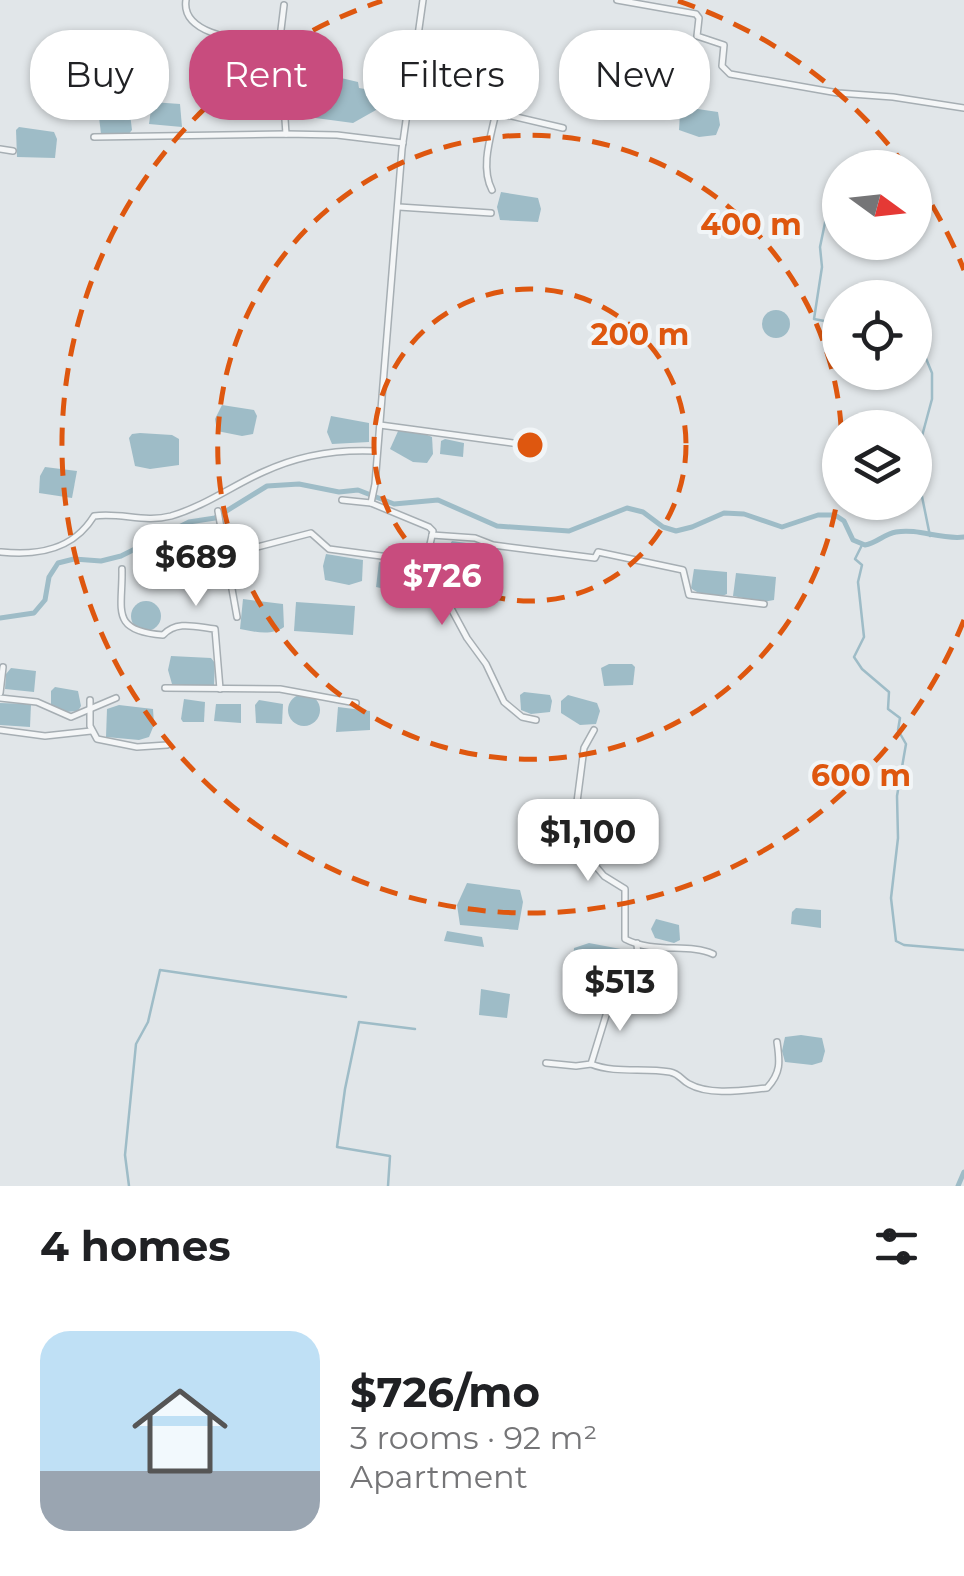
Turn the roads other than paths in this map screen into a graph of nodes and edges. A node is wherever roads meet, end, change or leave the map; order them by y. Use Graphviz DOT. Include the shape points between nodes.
graph roads {
  1 [pos="186,0"];
  2 [pos="423,0"];
  3 [pos="617,0"];
  4 [pos="655,4"];
  5 [pos="284,5"];
  6 [pos="206,30"];
  7 [pos="281,30"];
  8 [pos="964,108"];
  9 [pos="285,120"];
  10 [pos="494,120"];
  11 [pos="530,120"];
  12 [pos="563,128"];
  13 [pos="286,134"];
  14 [pos="94,137"];
  15 [pos="403,142"];
  16 [pos="0,149"];
  17 [pos="12,150"];
  18 [pos="492,190"];
  19 [pos="399,207"];
  20 [pos="490,212"];
  21 [pos="380,425"];
  22 [pos="377,451"];
  23 [pos="530,453"];
  24 [pos="342,500"];
  25 [pos="371,500"];
  26 [pos="218,511"];
  27 [pos="432,535"];
  28 [pos="1,552"];
  29 [pos="227,555"];
  30 [pos="426,562"];
  31 [pos="122,568"];
  32 [pos="764,604"];
  33 [pos="237,618"];
  34 [pos="3,667"];
  35 [pos="165,688"];
  36 [pos="220,689"];
  37 [pos="0,696"];
  38 [pos="116,698"];
  39 [pos="356,702"];
  40 [pos="90,704"];
  41 [pos="536,720"];
  42 [pos="0,730"];
  43 [pos="594,730"];
  44 [pos="92,731"];
  45 [pos="167,745"];
  46 [pos="638,944"];
  47 [pos="713,954"];
  48 [pos="777,1042"];
  49 [pos="546,1063"];
  50 [pos="592,1064"];
  1 -- 6 [label="street" via="186,14"];
  2 -- 15 [label="street"];
  3 -- 4 [label="street"];
  4 -- 8 [label="street" via="696,14 697,36 724,45 722,66 730,74"];
  5 -- 7 [label="street"];
  9 -- 13 [label="street"];
  10 -- 18 [label="street" via="488,150"];
  11 -- 12 [label="street"];
  13 -- 14 [label="street"];
  13 -- 15 [label="street"];
  15 -- 19 [label="street"];
  16 -- 17 [label="street"];
  19 -- 20 [label="street"];
  19 -- 21 [label="street"];
  21 -- 22 [label="street"];
  21 -- 23 [label="street" via="520,444"];
  22 -- 25 [label="street"];
  22 -- 28 [label="street" via="298,458 175,514 151,520 94,516 78,537 46,552"];
  24 -- 25 [label="street"];
  25 -- 27 [label="street" via="429,526"];
  26 -- 29 [label="street"];
  27 -- 30 [label="street"];
  27 -- 32 [label="street" via="634,558 684,570 689,595"];
  29 -- 30 [label="street" via="311,533 329,549"];
  29 -- 33 [label="street"];
  30 -- 41 [label="street" via="504,702"];
  31 -- 36 [label="street" via="121,619 138,632 163,636 178,625 216,629"];
  34 -- 37 [label="street"];
  35 -- 36 [label="street"];
  36 -- 39 [label="street"];
  37 -- 40 [label="street" via="71,717"];
  38 -- 40 [label="street"];
  40 -- 44 [label="street"];
  42 -- 44 [label="street" via="44,736"];
  43 -- 46 [label="street" via="584,748 576,835 604,876 625,889 624,936"];
  44 -- 45 [label="street" via="103,742"];
  46 -- 47 [label="street"];
  46 -- 50 [label="street" via="636,978 611,999"];
  48 -- 50 [label="street" via="780,1067 767,1088 705,1088 668,1072"];
  49 -- 50 [label="street"];
}
